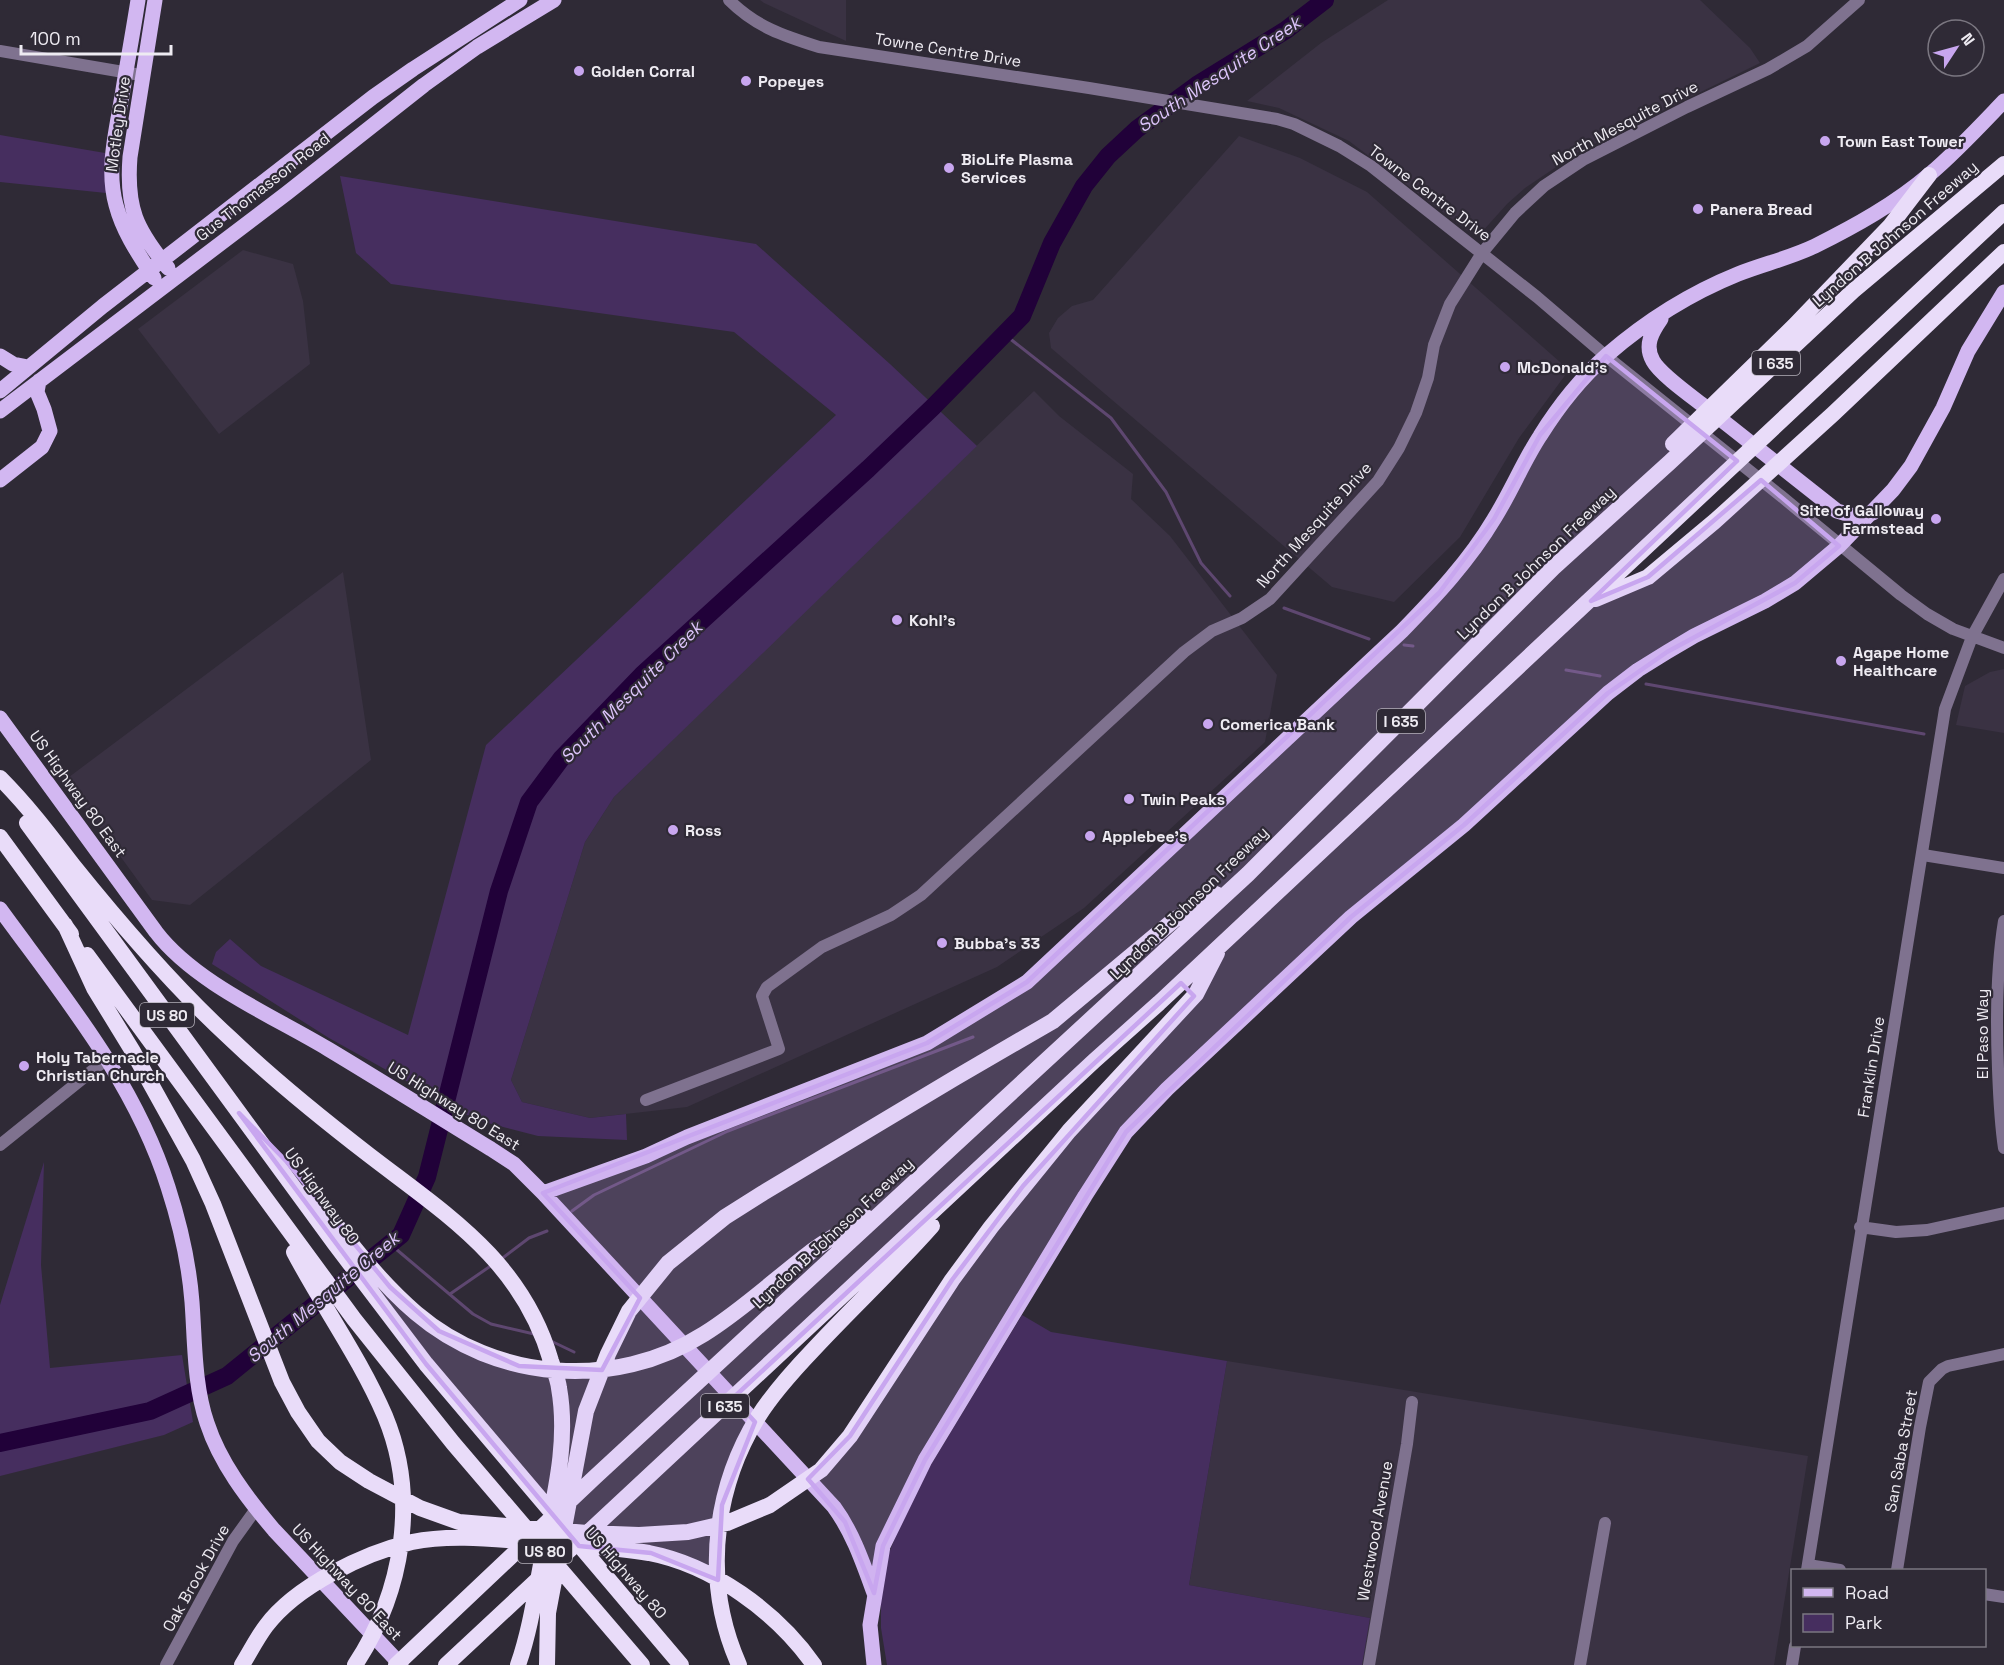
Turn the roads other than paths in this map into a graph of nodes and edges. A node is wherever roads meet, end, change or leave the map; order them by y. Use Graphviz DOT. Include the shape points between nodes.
graph roads {
  1 [pos="138,0"];
  2 [pos="155,0"];
  3 [pos="520,0"];
  4 [pos="729,0"];
  5 [pos="1859,0"];
  6 [pos="545,2"];
  7 [pos="0,51"];
  8 [pos="412,69"];
  9 [pos="126,72"];
  10 [pos="143,75"];
  11 [pos="424,85"];
  12 [pos="2004,100"];
  13 [pos="2004,164"];
  14 [pos="1929,175"];
  15 [pos="2004,212"];
  16 [pos="126,213"];
  17 [pos="2004,252"];
  18 [pos="1482,253"];
  19 [pos="162,261"];
  20 [pos="149,271"];
  21 [pos="175,277"];
  22 [pos="161,288"];
  23 [pos="2004,292"];
  24 [pos="1667,311"];
  25 [pos="58,342"];
  26 [pos="0,356"];
  27 [pos="1606,356"];
  28 [pos="70,357"];
  29 [pos="28,367"];
  30 [pos="39,381"];
  31 [pos="0,391"];
  32 [pos="5,408"];
  33 [pos="48,422"];
  34 [pos="0,480"];
  35 [pos="1873,513"];
  36 [pos="1839,546"];
  37 [pos="1553,567"];
  38 [pos="2004,579"];
  39 [pos="1584,604"];
  40 [pos="1972,637"];
  41 [pos="2004,648"];
  42 [pos="0,718"];
  43 [pos="0,778"];
  44 [pos="0,787"];
  45 [pos="0,837"];
  46 [pos="1923,855"];
  47 [pos="2004,868"];
  48 [pos="1248,874"];
  49 [pos="0,909"];
  50 [pos="2004,921"];
  51 [pos="65,925"];
  52 [pos="1223,941"];
  53 [pos="108,1058"];
  54 [pos="646,1100"];
  55 [pos="0,1144"];
  56 [pos="1004,1146"];
  57 [pos="2004,1148"];
  58 [pos="543,1193"];
  59 [pos="902,1195"];
  60 [pos="2004,1213"];
  61 [pos="1860,1227"];
  62 [pos="340,1240"];
  63 [pos="307,1265"];
  64 [pos="2004,1354"];
  65 [pos="1412,1402"];
  66 [pos="256,1509"];
  67 [pos="1605,1523"];
  68 [pos="1808,1568"];
  69 [pos="1824,1569"];
  70 [pos="1897,1569"];
  71 [pos="874,1593"];
  72 [pos="1986,1594"];
  73 [pos="2004,1597"];
  74 [pos="1795,1647"];
  75 [pos="166,1665"];
  76 [pos="242,1665"];
  77 [pos="355,1665"];
  78 [pos="396,1665"];
  79 [pos="401,1665"];
  80 [pos="446,1665"];
  81 [pos="518,1665"];
  82 [pos="547,1665"];
  83 [pos="642,1665"];
  84 [pos="681,1665"];
  85 [pos="739,1665"];
  86 [pos="814,1665"];
  87 [pos="874,1665"];
  88 [pos="1369,1665"];
  89 [pos="1580,1665"];
  90 [pos="1792,1665"];
  1 -- 9 [label="main road, Motley Drive"];
  2 -- 10 [label="main road, Motley Drive"];
  3 -- 8 [label="main road, Gus Thomasson Road"];
  4 -- 18 [label="street, Towne Centre Drive" via="758,24 819,47 1089,87 1294,124 1371,166"];
  5 -- 18 [label="street, North Mesquite Drive" via="1807,46 1583,160 1544,186"];
  6 -- 11 [label="main road, Gus Thomasson Road"];
  7 -- 9 [label="street"];
  8 -- 11 [label="main road"];
  8 -- 19 [label="main road, Gus Thomasson Road"];
  9 -- 10 [label="street"];
  9 -- 16 [label="main road, Motley Drive" via="111,162 112,187"];
  10 -- 16 [label="main road, Motley Drive"];
  11 -- 21 [label="main road, Gus Thomasson Road"];
  12 -- 14 [label="main road, Lyndon B Johnson Freeway"];
  13 -- 37 [label="highway, Lyndon B Johnson Freeway / I 635" via="1853,291"];
  14 -- 24 [label="main road, Lyndon B Johnson Freeway" via="1859,224 1811,248 1711,286"];
  14 -- 37 [label="highway" via="1890,226"];
  15 -- 39 [label="highway, I 635"];
  16 -- 19 [label="main road, Motley Drive"];
  16 -- 20 [label="main road, Motley Drive" via="128,236"];
  17 -- 39 [label="highway" via="1715,521 1648,577"];
  18 -- 27 [label="street, Towne Centre Drive"];
  18 -- 54 [label="street, North Mesquite Drive" via="1440,326 1419,404 1395,455 1378,481 1270,599 1242,618 1212,631 1184,652 921,895 891,915 822,947 767,987 762,996 779,1049"];
  19 -- 20 [label="main road, Gus Thomasson Road"];
  19 -- 21 [label="main road, Motley Drive"];
  20 -- 22 [label="main road, Motley Drive"];
  20 -- 25 [label="main road, Gus Thomasson Road"];
  21 -- 22 [label="main road, Gus Thomasson Road"];
  22 -- 28 [label="main road, Gus Thomasson Road"];
  23 -- 35 [label="main road" via="1968,351 1927,440"];
  24 -- 27 [label="main road, Lyndon B Johnson Freeway"];
  24 -- 35 [label="main road" via="1648,343 1657,366 1838,511 1857,517"];
  25 -- 28 [label="main road"];
  25 -- 29 [label="main road, Gus Thomasson Road"];
  26 -- 29 [label="main road"];
  27 -- 36 [label="street, Towne Centre Drive"];
  27 -- 58 [label="main road, Lyndon B Johnson Freeway" via="1540,435 1494,519 1439,593 1027,982 927,1043 646,1156"];
  28 -- 30 [label="main road, Gus Thomasson Road"];
  29 -- 31 [label="main road, Gus Thomasson Road"];
  30 -- 32 [label="main road, Gus Thomasson Road"];
  30 -- 33 [label="main road" via="38,392"];
  32 -- 33 [label="main road" via="33,407"];
  33 -- 34 [label="main road" via="50,431 42,447"];
  35 -- 36 [label="main road"];
  36 -- 40 [label="street, Towne Centre Drive" via="1927,614"];
  36 -- 71 [label="main road" via="1795,583 1694,636 1608,693 1464,825 1351,917 1126,1132 925,1460 883,1546"];
  37 -- 48 [label="highway, Lyndon B Johnson Freeway / I 635"];
  38 -- 40 [label="street, Franklin Drive"];
  39 -- 52 [label="highway, I 635"];
  40 -- 41 [label="street, Towne Centre Drive"];
  40 -- 46 [label="street, Franklin Drive" via="1945,709"];
  42 -- 58 [label="main road, US Highway 80 East" via="168,947 214,982 514,1164"];
  43 -- 81 [label="highway" via="196,1006 268,1073 459,1225 514,1282 535,1317 559,1388 562,1453"];
  44 -- 62 [label="highway, US 80" via="239,1113 287,1162"];
  45 -- 51 [label="highway, US 80"];
  46 -- 47 [label="street"];
  46 -- 61 [label="street, Franklin Drive"];
  48 -- 59 [label="highway, Lyndon B Johnson Freeway / I 635"];
  48 -- 82 [label="highway" via="1174,920 1053,1021 744,1205 668,1263 629,1311 586,1411 548,1613"];
  49 -- 53 [label="main road, US Highway 80 East"];
  50 -- 57 [label="street, El Paso Way" via="1996,1018"];
  51 -- 52 [label="highway" via="94,988 193,1160 282,1382 318,1441 369,1481 420,1508 459,1522 639,1535 688,1533 727,1523 770,1505 821,1470 850,1436 991,1227 1055,1148 1196,994"];
  51 -- 63 [label="highway, US 80" via="266,1200"];
  52 -- 56 [label="highway, I 635"];
  53 -- 55 [label="street"];
  53 -- 66 [label="main road, US Highway 80 East" via="148,1131 176,1209 188,1268 206,1422 235,1479"];
  56 -- 80 [label="highway, I 635"];
  56 -- 85 [label="highway" via="909,1252 796,1368 747,1436 728,1482 717,1542 720,1603"];
  58 -- 71 [label="main road, US Highway 80 East" via="834,1507 854,1540"];
  59 -- 62 [label="highway" via="811,1252 703,1335 657,1357 587,1372 519,1366 466,1347 415,1312"];
  59 -- 78 [label="highway, Lyndon B Johnson Freeway / I 635"];
  60 -- 61 [label="street" via="1927,1230 1896,1232"];
  61 -- 68 [label="street, Franklin Drive"];
  62 -- 84 [label="highway, US Highway 80 / US 80" via="373,1295 426,1364"];
  63 -- 77 [label="highway" via="374,1392 400,1470 402,1546 390,1596"];
  63 -- 83 [label="highway, US 80"];
  64 -- 70 [label="street, San Saba Street" via="1948,1366 1929,1382"];
  65 -- 88 [label="street, Westwood Avenue"];
  66 -- 75 [label="street, Oak Brook Drive" via="233,1541"];
  66 -- 79 [label="main road, US Highway 80 East"];
  67 -- 89 [label="street"];
  68 -- 69 [label="street"];
  71 -- 87 [label="main road, US Highway 80 East" via="870,1625"];
  72 -- 73 [label="street"];
  74 -- 90 [label="street"];
  76 -- 86 [label="highway" via="266,1626 289,1601 324,1577 358,1560 412,1542 447,1538 601,1547 651,1553 693,1567 731,1586 777,1623"];
}
